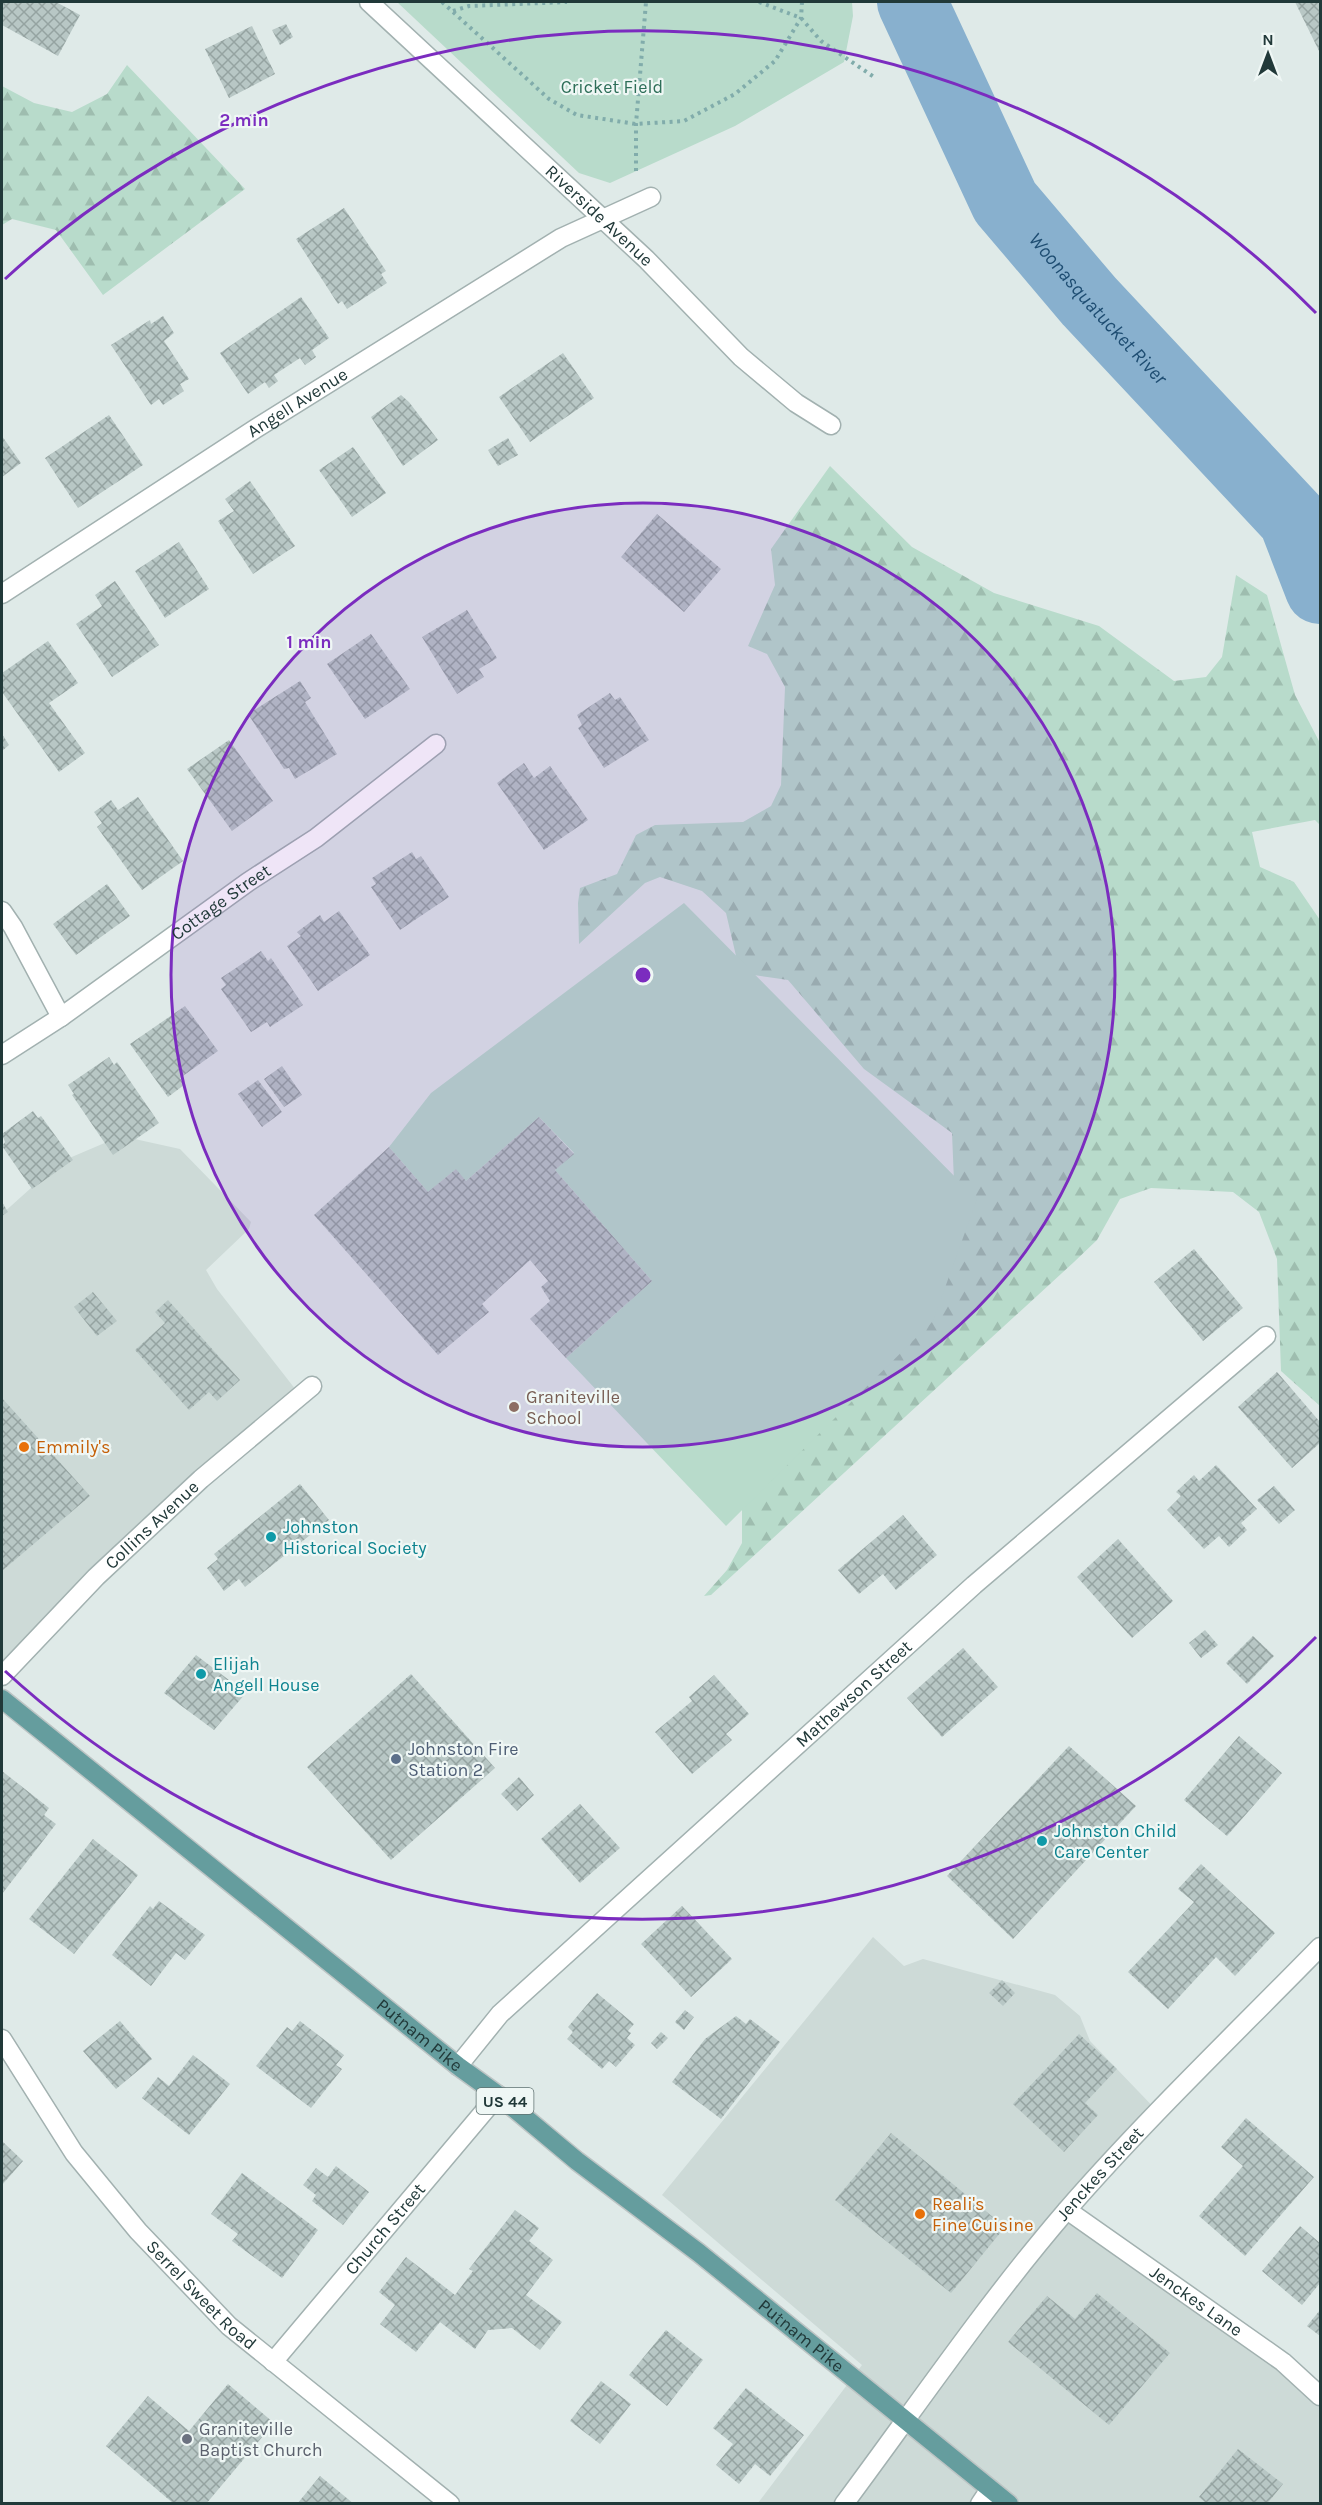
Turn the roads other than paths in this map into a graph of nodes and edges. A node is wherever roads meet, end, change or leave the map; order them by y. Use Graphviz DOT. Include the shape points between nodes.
graph roads {
  1 [pos="369,2"];
  2 [pos="645,200"];
  3 [pos="601,219"];
  4 [pos="831,425"];
  5 [pos="2,594"];
  6 [pos="436,744"];
  7 [pos="2,911"];
  8 [pos="61,1017"];
  9 [pos="2,1055"];
  10 [pos="1266,1336"];
  11 [pos="312,1386"];
  12 [pos="2,1676"];
  13 [pos="2,1698"];
  14 [pos="1320,1947"];
  15 [pos="2,2039"];
  16 [pos="458,2066"];
  17 [pos="498,2095"];
  18 [pos="1067,2210"];
  19 [pos="273,2362"];
  20 [pos="1320,2396"];
  21 [pos="906,2421"];
  22 [pos="985,2496"];
  23 [pos="450,2504"];
  24 [pos="844,2504"];
  25 [pos="1009,2504"];
  1 -- 3 [label="street, Riverside Avenue"];
  2 -- 3 [label="street, Angell Avenue"];
  3 -- 4 [label="street, Riverside Avenue" via="646,259 741,357 796,403"];
  3 -- 5 [label="street, Angell Avenue" via="561,238 265,423"];
  6 -- 8 [label="street, Cottage Street" via="315,838"];
  7 -- 8 [label="street"];
  8 -- 9 [label="street, Cottage Street"];
  10 -- 16 [label="street, Mathewson Street" via="983,1577 798,1743 500,2014"];
  11 -- 12 [label="street, Collins Avenue" via="201,1479 96,1578"];
  13 -- 16 [label="main road, Putnam Pike / US 44"];
  14 -- 18 [label="street, Jenckes Street"];
  15 -- 19 [label="street, Serrel Sweet Road" via="74,2153 131,2223 229,2326"];
  16 -- 17 [label="main road, Putnam Pike / US 44"];
  17 -- 19 [label="street, Church Street"];
  17 -- 21 [label="main road, Putnam Pike / US 44"];
  18 -- 20 [label="street, Jenckes Lane" via="1283,2362"];
  18 -- 21 [label="street, Jenckes Street" via="1014,2274"];
  19 -- 23 [label="street, Serrel Sweet Road"];
  21 -- 22 [label="main road, Putnam Pike / US 44"];
  21 -- 24 [label="street, Jenckes Street"];
  22 -- 25 [label="main road, Putnam Pike / US 44"];
}
